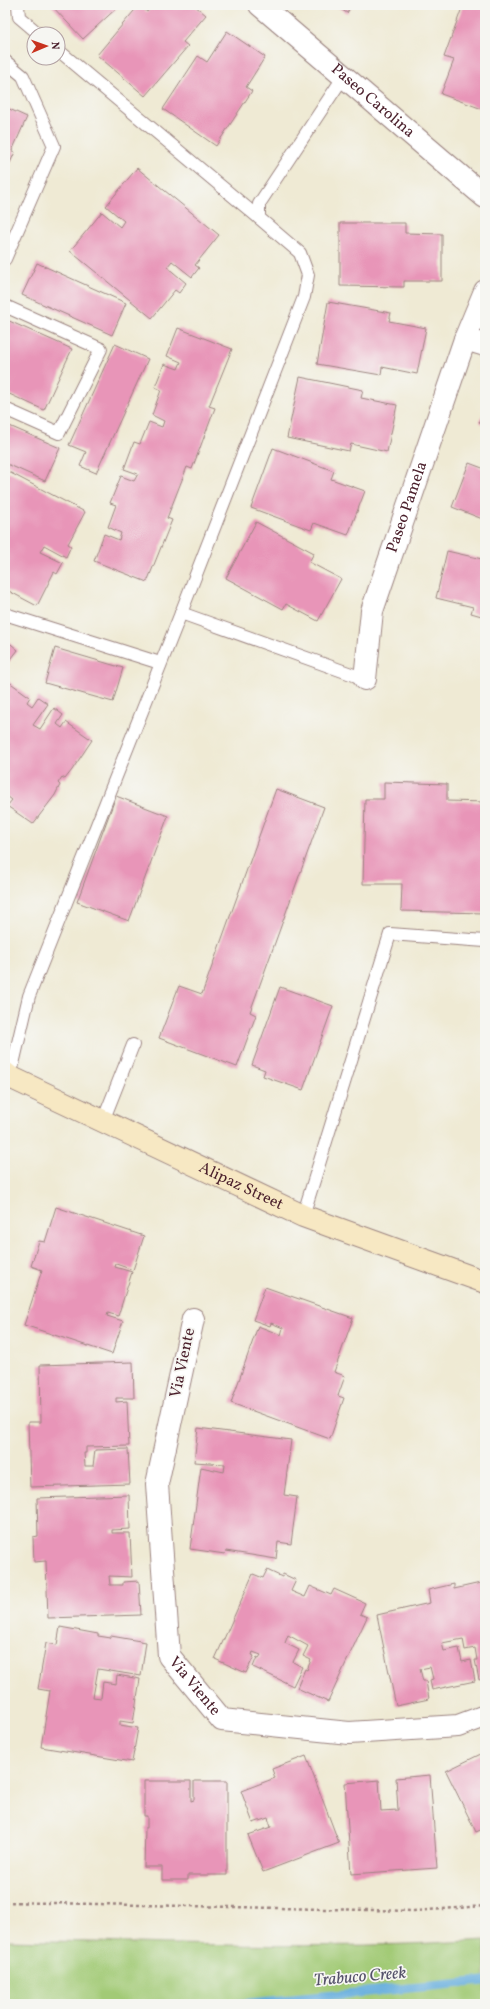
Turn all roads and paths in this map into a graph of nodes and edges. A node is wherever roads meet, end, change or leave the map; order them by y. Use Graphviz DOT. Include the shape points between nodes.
graph roads {
  1 [pos="18,5"];
  2 [pos="260,5"];
  3 [pos="30,26"];
  4 [pos="66,57"];
  5 [pos="5,60"];
  6 [pos="344,76"];
  7 [pos="485,197"];
  8 [pos="259,218"];
  9 [pos="5,259"];
  10 [pos="485,291"];
  11 [pos="5,306"];
  12 [pos="475,342"];
  13 [pos="5,409"];
  14 [pos="181,613"];
  15 [pos="5,614"];
  16 [pos="160,663"];
  17 [pos="365,679"];
  18 [pos="485,941"];
  19 [pos="133,1045"];
  20 [pos="8,1075"];
  21 [pos="103,1121"];
  22 [pos="303,1216"];
  23 [pos="485,1282"];
  24 [pos="192,1319"];
  25 [pos="485,1716"];
  26 [pos="5,1902"];
  27 [pos="485,1906"];
  1 -- 3 [label="lane" via="19,17"];
  2 -- 6 [label="street, Paseo Carolina"];
  4 -- 8 [label="lane"];
  5 -- 9 [label="lane" via="23,76 54,146"];
  6 -- 7 [label="street, Paseo Carolina"];
  6 -- 8 [label="lane" via="259,204"];
  8 -- 14 [label="lane" via="300,253 308,275 304,297"];
  10 -- 12 [label="street"];
  11 -- 13 [label="lane" via="101,349 59,433"];
  12 -- 17 [label="street, Paseo Pamela" via="372,611"];
  14 -- 16 [label="lane"];
  14 -- 17 [label="lane"];
  15 -- 16 [label="lane"];
  16 -- 20 [label="lane" via="29,996"];
  18 -- 22 [label="lane" via="390,934"];
  19 -- 21 [label="lane"];
  20 -- 21 [label="main road, Alipaz Street"];
  21 -- 22 [label="main road, Alipaz Street"];
  22 -- 23 [label="main road, Alipaz Street"];
  24 -- 25 [label="street, Via Viente" via="157,1484 169,1656 222,1720 349,1733 458,1726"];
  26 -- 27 [label="path" via="414,1911"];
}
